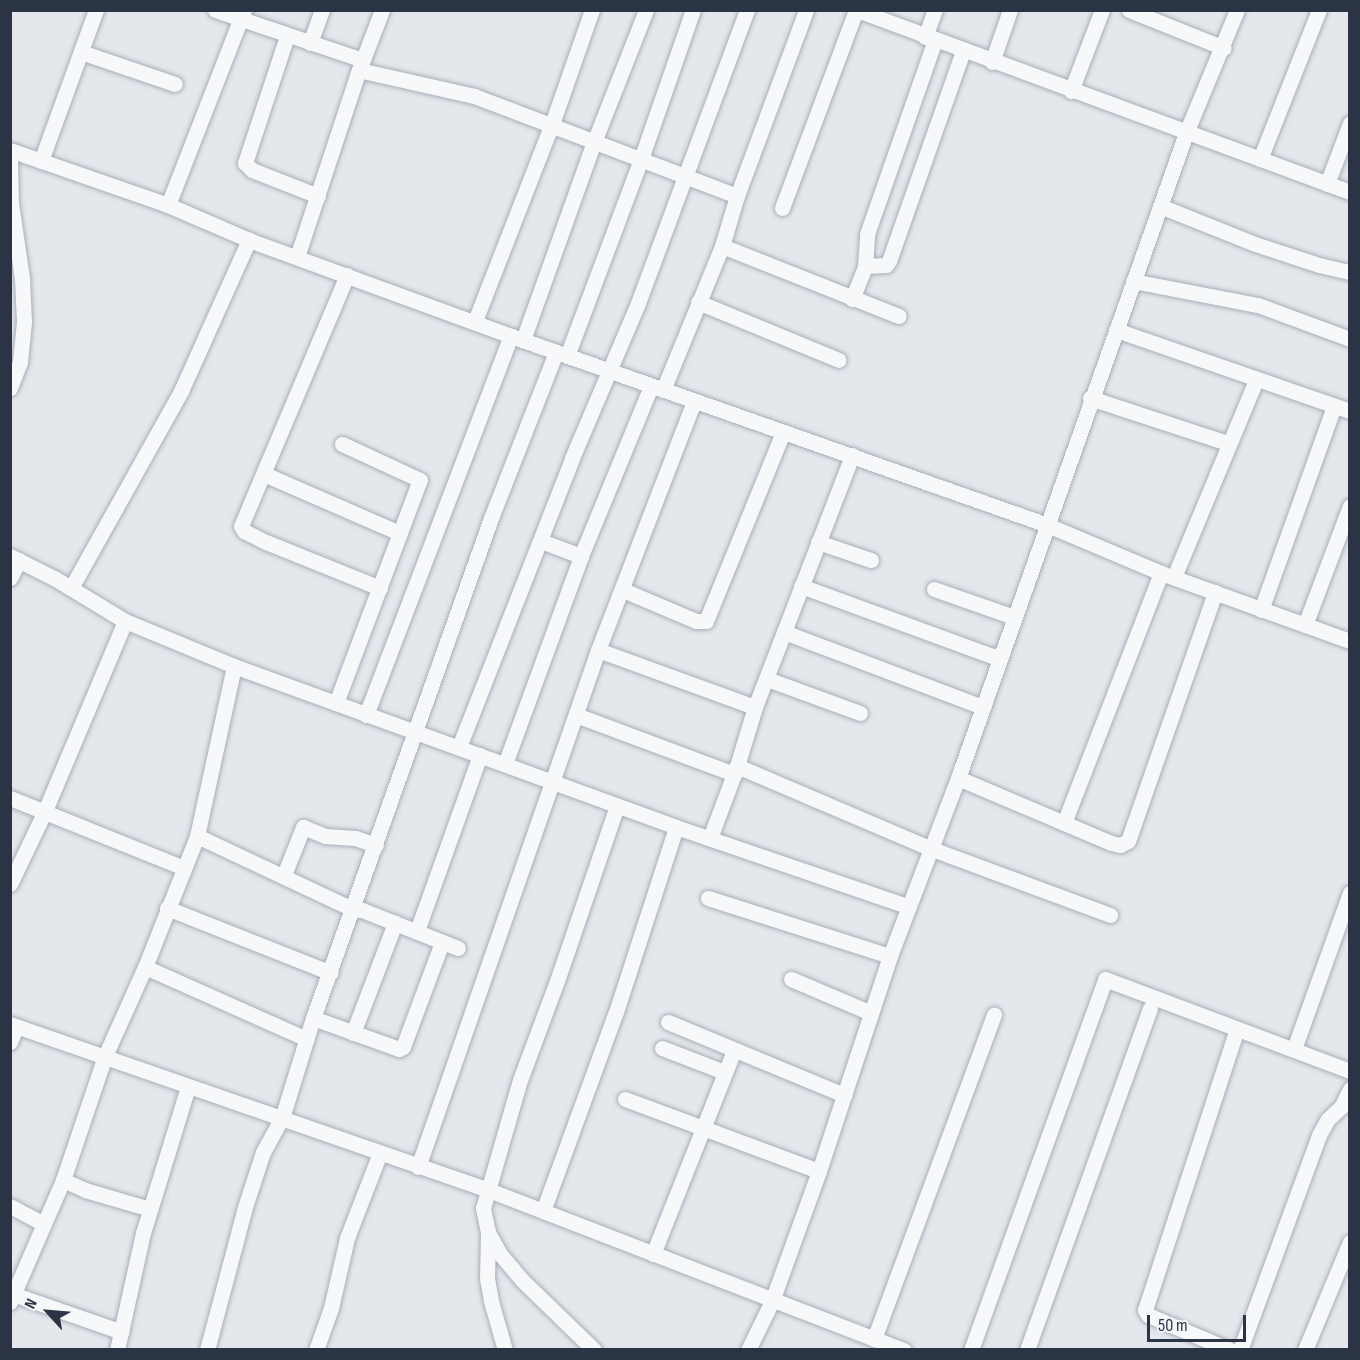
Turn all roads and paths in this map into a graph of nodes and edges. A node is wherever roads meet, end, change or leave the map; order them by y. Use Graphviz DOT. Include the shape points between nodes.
graph roads {
  1 [pos="96,10"];
  2 [pos="215,10"];
  3 [pos="322,10"];
  4 [pos="382,10"];
  5 [pos="592,10"];
  6 [pos="646,10"];
  7 [pos="693,10"];
  8 [pos="747,10"];
  9 [pos="806,10"];
  10 [pos="856,10"];
  11 [pos="935,10"];
  12 [pos="1010,10"];
  13 [pos="1102,10"];
  14 [pos="1129,10"];
  15 [pos="1237,10"];
  16 [pos="1319,10"];
  17 [pos="243,15"];
  18 [pos="287,36"];
  19 [pos="930,38"];
  20 [pos="310,44"];
  21 [pos="1224,48"];
  22 [pos="963,51"];
  23 [pos="81,52"];
  24 [pos="992,62"];
  25 [pos="361,65"];
  26 [pos="175,84"];
  27 [pos="1071,91"];
  28 [pos="1350,123"];
  29 [pos="552,124"];
  30 [pos="1186,133"];
  31 [pos="594,142"];
  32 [pos="10,150"];
  33 [pos="641,159"];
  34 [pos="1260,159"];
  35 [pos="10,161"];
  36 [pos="41,161"];
  37 [pos="684,174"];
  38 [pos="1327,184"];
  39 [pos="1350,192"];
  40 [pos="318,196"];
  41 [pos="737,196"];
  42 [pos="168,205"];
  43 [pos="1160,206"];
  44 [pos="782,208"];
  45 [pos="249,240"];
  46 [pos="722,246"];
  47 [pos="297,257"];
  48 [pos="865,266"];
  49 [pos="1350,272"];
  50 [pos="347,275"];
  51 [pos="1133,281"];
  52 [pos="852,299"];
  53 [pos="698,302"];
  54 [pos="899,316"];
  55 [pos="475,321"];
  56 [pos="1116,330"];
  57 [pos="517,338"];
  58 [pos="1350,339"];
  59 [pos="562,354"];
  60 [pos="840,360"];
  61 [pos="608,371"];
  62 [pos="1256,380"];
  63 [pos="10,388"];
  64 [pos="657,388"];
  65 [pos="1090,398"];
  66 [pos="694,401"];
  67 [pos="1335,406"];
  68 [pos="1350,411"];
  69 [pos="783,432"];
  70 [pos="1228,443"];
  71 [pos="342,444"];
  72 [pos="852,455"];
  73 [pos="264,474"];
  74 [pos="1350,506"];
  75 [pos="1045,524"];
  76 [pos="400,533"];
  77 [pos="541,541"];
  78 [pos="818,542"];
  79 [pos="581,556"];
  80 [pos="15,558"];
  81 [pos="871,560"];
  82 [pos="1168,575"];
  83 [pos="10,578"];
  84 [pos="801,586"];
  85 [pos="71,588"];
  86 [pos="380,588"];
  87 [pos="933,589"];
  88 [pos="623,590"];
  89 [pos="1215,592"];
  90 [pos="1261,610"];
  91 [pos="1014,617"];
  92 [pos="125,621"];
  93 [pos="1305,625"];
  94 [pos="784,632"];
  95 [pos="1350,641"];
  96 [pos="598,650"];
  97 [pos="1000,659"];
  98 [pos="234,666"];
  99 [pos="767,679"];
  100 [pos="336,703"];
  101 [pos="755,707"];
  102 [pos="983,707"];
  103 [pos="860,713"];
  104 [pos="366,715"];
  105 [pos="576,715"];
  106 [pos="416,732"];
  107 [pos="459,747"];
  108 [pos="480,755"];
  109 [pos="505,764"];
  110 [pos="736,770"];
  111 [pos="958,778"];
  112 [pos="551,782"];
  113 [pos="10,798"];
  114 [pos="617,806"];
  115 [pos="44,813"];
  116 [pos="1064,823"];
  117 [pos="676,827"];
  118 [pos="197,836"];
  119 [pos="710,838"];
  120 [pos="376,845"];
  121 [pos="932,849"];
  122 [pos="184,867"];
  123 [pos="284,875"];
  124 [pos="10,884"];
  125 [pos="1350,893"];
  126 [pos="708,898"];
  127 [pos="909,907"];
  128 [pos="167,908"];
  129 [pos="354,910"];
  130 [pos="1110,915"];
  131 [pos="395,923"];
  132 [pos="417,931"];
  133 [pos="442,942"];
  134 [pos="458,948"];
  135 [pos="890,956"];
  136 [pos="145,967"];
  137 [pos="331,973"];
  138 [pos="791,979"];
  139 [pos="1150,1008"];
  140 [pos="872,1013"];
  141 [pos="993,1015"];
  142 [pos="313,1018"];
  143 [pos="668,1022"];
  144 [pos="13,1025"];
  145 [pos="1238,1029"];
  146 [pos="353,1033"];
  147 [pos="307,1039"];
  148 [pos="10,1042"];
  149 [pos="662,1048"];
  150 [pos="1294,1049"];
  151 [pos="734,1050"];
  152 [pos="105,1056"];
  153 [pos="1350,1071"];
  154 [pos="724,1072"];
  155 [pos="188,1087"];
  156 [pos="1350,1089"];
  157 [pos="844,1095"];
  158 [pos="625,1099"];
  159 [pos="282,1118"];
  160 [pos="704,1128"];
  161 [pos="380,1153"];
  162 [pos="418,1167"];
  163 [pos="819,1171"];
  164 [pos="63,1180"];
  165 [pos="486,1190"];
  166 [pos="10,1206"];
  167 [pos="150,1209"];
  168 [pos="543,1211"];
  169 [pos="44,1224"];
  170 [pos="488,1232"];
  171 [pos="1350,1242"];
  172 [pos="653,1254"];
  173 [pos="12,1298"];
  174 [pos="772,1301"];
  175 [pos="122,1332"];
  176 [pos="874,1339"];
  177 [pos="117,1350"];
  178 [pos="207,1350"];
  179 [pos="316,1350"];
  180 [pos="505,1350"];
  181 [pos="594,1350"];
  182 [pos="748,1350"];
  183 [pos="904,1350"];
  184 [pos="971,1350"];
  185 [pos="1027,1350"];
  186 [pos="1230,1350"];
  187 [pos="1240,1350"];
  188 [pos="1305,1350"];
  1 -- 23 [label="street"];
  2 -- 17 [label="street"];
  3 -- 20 [label="street"];
  4 -- 25 [label="street"];
  5 -- 29 [label="street"];
  6 -- 31 [label="street"];
  7 -- 33 [label="street"];
  8 -- 37 [label="street"];
  9 -- 41 [label="street"];
  10 -- 19 [label="street"];
  10 -- 44 [label="street"];
  11 -- 19 [label="street"];
  12 -- 24 [label="street"];
  13 -- 27 [label="street"];
  14 -- 21 [label="street"];
  15 -- 21 [label="street"];
  16 -- 34 [label="street"];
  17 -- 18 [label="street"];
  17 -- 42 [label="street"];
  18 -- 20 [label="street"];
  18 -- 40 [label="street" via="245,163 252,170"];
  19 -- 22 [label="street"];
  19 -- 48 [label="street" via="867,234"];
  20 -- 25 [label="street"];
  21 -- 30 [label="street"];
  22 -- 24 [label="street"];
  22 -- 48 [label="street" via="890,261 886,265"];
  23 -- 26 [label="street"];
  23 -- 36 [label="street"];
  24 -- 27 [label="street"];
  25 -- 29 [label="street" via="450,89"];
  25 -- 40 [label="street"];
  27 -- 30 [label="street"];
  28 -- 38 [label="street"];
  29 -- 31 [label="street"];
  29 -- 55 [label="street"];
  30 -- 34 [label="street"];
  30 -- 43 [label="street"];
  31 -- 33 [label="street"];
  31 -- 57 [label="street"];
  32 -- 36 [label="street"];
  33 -- 37 [label="street"];
  33 -- 59 [label="street"];
  34 -- 38 [label="street"];
  35 -- 63 [label="street" via="24,322 20,362"];
  36 -- 42 [label="street"];
  37 -- 41 [label="street"];
  37 -- 61 [label="street" via="638,303"];
  38 -- 39 [label="street"];
  40 -- 47 [label="street"];
  41 -- 46 [label="street"];
  42 -- 45 [label="street"];
  43 -- 49 [label="street" via="1255,244"];
  43 -- 51 [label="street"];
  45 -- 47 [label="street"];
  45 -- 85 [label="street" via="181,391"];
  46 -- 52 [label="street"];
  46 -- 53 [label="street"];
  47 -- 50 [label="street"];
  48 -- 52 [label="street"];
  50 -- 55 [label="street"];
  50 -- 73 [label="street"];
  51 -- 56 [label="street"];
  51 -- 58 [label="street" via="1258,305"];
  52 -- 54 [label="street"];
  53 -- 60 [label="street"];
  53 -- 64 [label="street"];
  55 -- 57 [label="street"];
  56 -- 62 [label="street"];
  56 -- 65 [label="street"];
  57 -- 59 [label="street"];
  57 -- 104 [label="street"];
  59 -- 61 [label="street"];
  59 -- 106 [label="street" via="491,518"];
  61 -- 64 [label="street"];
  61 -- 77 [label="street"];
  62 -- 67 [label="street"];
  62 -- 70 [label="street"];
  64 -- 66 [label="street"];
  64 -- 79 [label="street"];
  65 -- 70 [label="street"];
  65 -- 75 [label="street"];
  66 -- 69 [label="street"];
  66 -- 88 [label="street"];
  67 -- 68 [label="street"];
  67 -- 90 [label="street"];
  69 -- 72 [label="street"];
  69 -- 88 [label="street" via="705,621 696,621"];
  70 -- 82 [label="street"];
  71 -- 76 [label="street" via="420,480"];
  72 -- 75 [label="street"];
  72 -- 78 [label="street"];
  73 -- 76 [label="street"];
  73 -- 86 [label="street" via="242,522 244,531"];
  74 -- 93 [label="street"];
  75 -- 82 [label="street"];
  75 -- 91 [label="street"];
  76 -- 86 [label="street"];
  77 -- 79 [label="street"];
  77 -- 107 [label="street"];
  78 -- 81 [label="street"];
  78 -- 84 [label="street"];
  79 -- 109 [label="street"];
  80 -- 83 [label="street"];
  80 -- 85 [label="street"];
  82 -- 89 [label="street"];
  82 -- 116 [label="street"];
  84 -- 94 [label="street"];
  84 -- 97 [label="street"];
  85 -- 92 [label="street"];
  86 -- 100 [label="street"];
  87 -- 91 [label="street"];
  88 -- 96 [label="street"];
  89 -- 90 [label="street"];
  89 -- 116 [label="street" via="1128,841 1120,845 1111,843"];
  90 -- 93 [label="street"];
  91 -- 97 [label="street"];
  92 -- 98 [label="street"];
  92 -- 115 [label="street"];
  93 -- 95 [label="street"];
  94 -- 99 [label="street"];
  94 -- 102 [label="street"];
  96 -- 101 [label="street"];
  96 -- 105 [label="street"];
  97 -- 102 [label="street"];
  98 -- 100 [label="street"];
  98 -- 118 [label="street"];
  99 -- 101 [label="street"];
  99 -- 103 [label="street"];
  100 -- 104 [label="street"];
  101 -- 110 [label="street"];
  102 -- 111 [label="street"];
  104 -- 106 [label="street"];
  105 -- 110 [label="street"];
  105 -- 112 [label="street"];
  106 -- 107 [label="street"];
  106 -- 120 [label="street"];
  107 -- 108 [label="street"];
  108 -- 109 [label="street"];
  108 -- 132 [label="street"];
  109 -- 112 [label="street"];
  110 -- 119 [label="street"];
  110 -- 121 [label="street"];
  111 -- 116 [label="street"];
  111 -- 121 [label="street"];
  112 -- 114 [label="street"];
  112 -- 162 [label="street"];
  113 -- 115 [label="street"];
  114 -- 117 [label="street"];
  114 -- 165 [label="street" via="520,1080"];
  115 -- 122 [label="street"];
  115 -- 124 [label="street"];
  117 -- 119 [label="street"];
  117 -- 168 [label="street" via="616,1012"];
  118 -- 122 [label="street"];
  118 -- 123 [label="street"];
  119 -- 127 [label="street"];
  120 -- 123 [label="street" via="355,838 325,836 303,827"];
  120 -- 129 [label="street"];
  121 -- 127 [label="street"];
  121 -- 130 [label="street"];
  122 -- 128 [label="street"];
  123 -- 129 [label="street"];
  125 -- 150 [label="street"];
  126 -- 135 [label="street"];
  127 -- 135 [label="street"];
  128 -- 136 [label="street"];
  128 -- 137 [label="street"];
  129 -- 131 [label="street"];
  129 -- 137 [label="street"];
  131 -- 132 [label="street"];
  131 -- 146 [label="street"];
  132 -- 133 [label="street"];
  133 -- 134 [label="street"];
  133 -- 146 [label="street" via="403,1047 399,1049"];
  135 -- 140 [label="street"];
  136 -- 147 [label="street"];
  136 -- 152 [label="street"];
  137 -- 142 [label="street"];
  138 -- 140 [label="street"];
  139 -- 185 [label="street"];
  140 -- 157 [label="street"];
  141 -- 176 [label="street"];
  142 -- 146 [label="street"];
  142 -- 147 [label="street"];
  143 -- 151 [label="street"];
  144 -- 148 [label="street"];
  144 -- 152 [label="street"];
  145 -- 150 [label="street"];
  145 -- 184 [label="street" via="1105,979"];
  145 -- 186 [label="street" via="1145,1310"];
  147 -- 159 [label="street"];
  149 -- 154 [label="street"];
  150 -- 153 [label="street"];
  151 -- 154 [label="street"];
  151 -- 157 [label="street"];
  152 -- 155 [label="street"];
  152 -- 164 [label="street"];
  154 -- 160 [label="street"];
  155 -- 159 [label="street"];
  155 -- 167 [label="street"];
  156 -- 187 [label="street" via="1319,1135"];
  157 -- 163 [label="street"];
  158 -- 160 [label="street"];
  159 -- 161 [label="street"];
  159 -- 178 [label="street" via="263,1152 245,1207"];
  160 -- 163 [label="street"];
  160 -- 172 [label="street"];
  161 -- 162 [label="street"];
  161 -- 179 [label="street" via="348,1238"];
  162 -- 165 [label="street"];
  163 -- 174 [label="street"];
  164 -- 167 [label="street"];
  164 -- 169 [label="street"];
  165 -- 168 [label="street"];
  165 -- 170 [label="street" via="483,1208"];
  166 -- 169 [label="street"];
  167 -- 175 [label="street"];
  168 -- 172 [label="street"];
  169 -- 173 [label="street"];
  170 -- 180 [label="street" via="487,1278"];
  170 -- 181 [label="street" via="522,1280"];
  171 -- 188 [label="street"];
  172 -- 174 [label="street"];
  173 -- 175 [label="street"];
  174 -- 176 [label="street"];
  174 -- 182 [label="street"];
  175 -- 177 [label="street"];
  176 -- 183 [label="street"];
}
